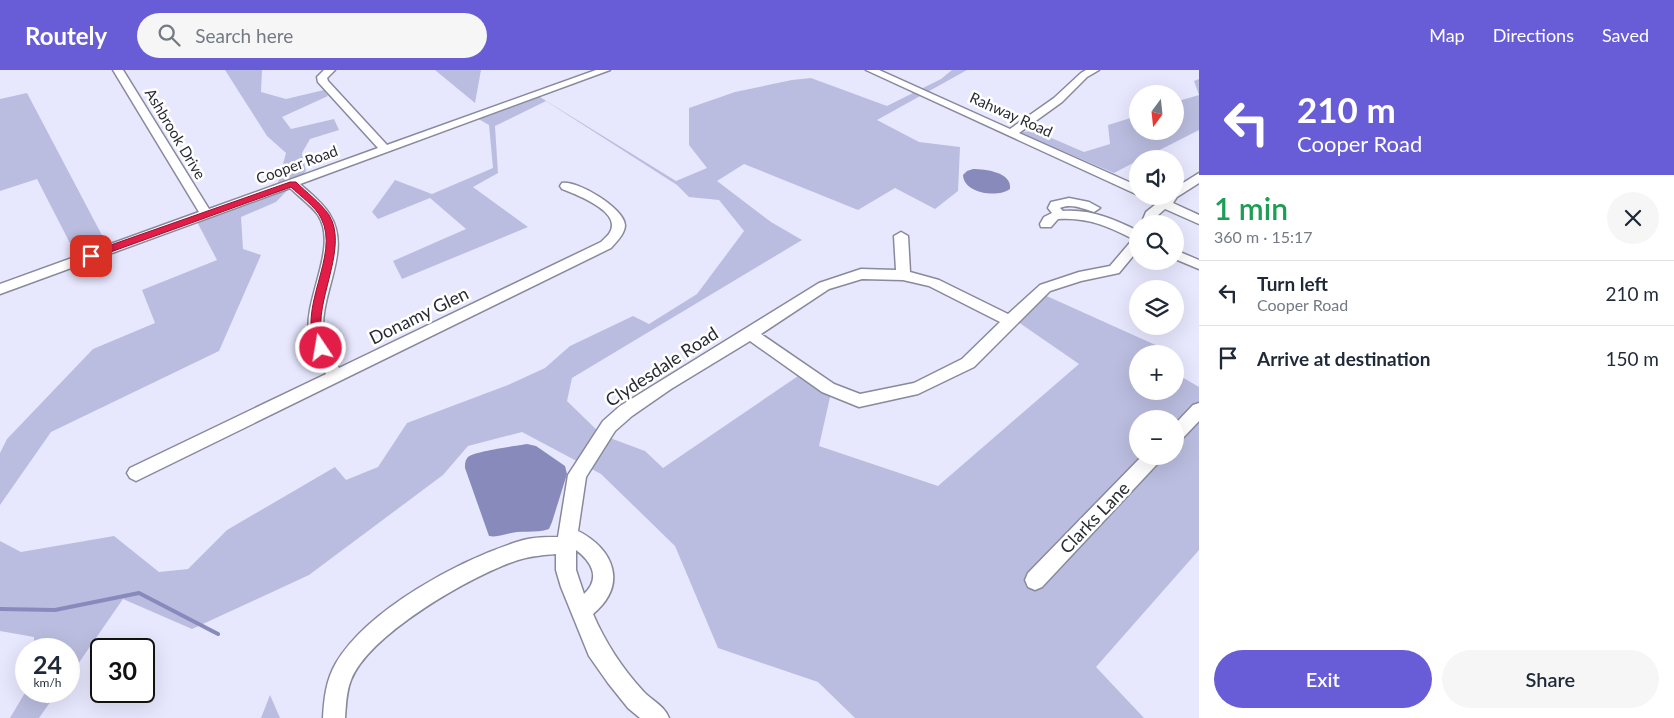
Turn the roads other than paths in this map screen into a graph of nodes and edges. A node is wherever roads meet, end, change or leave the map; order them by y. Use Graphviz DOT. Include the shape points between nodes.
graph roads {
  1 [pos="118,70"];
  2 [pos="330,70"];
  3 [pos="605,70"];
  4 [pos="871,70"];
  5 [pos="1094,70"];
  6 [pos="1011,133"];
  7 [pos="386,150"];
  8 [pos="1199,177"];
  9 [pos="293,184"];
  10 [pos="566,186"];
  11 [pos="1129,188"];
  12 [pos="1184,188"];
  13 [pos="1162,205"];
  14 [pos="1179,205"];
  15 [pos="206,214"];
  16 [pos="1151,215"];
  17 [pos="1199,220"];
  18 [pos="1046,224"];
  19 [pos="1129,232"];
  20 [pos="901,236"];
  21 [pos="1129,252"];
  22 [pos="1184,258"];
  23 [pos="1199,266"];
  24 [pos="903,275"];
  25 [pos="0,289"];
  26 [pos="1010,321"];
  27 [pos="750,334"];
  28 [pos="336,377"];
  29 [pos="1199,410"];
  30 [pos="1184,426"];
  31 [pos="1145,465"];
  32 [pos="136,473"];
  33 [pos="566,540"];
  34 [pos="1035,580"];
  35 [pos="581,610"];
  36 [pos="334,718"];
  37 [pos="658,718"];
  1 -- 15 [label="street, Ashbrook Drive"];
  2 -- 7 [label="street" via="322,77 323,82"];
  3 -- 7 [label="street, Cooper Road"];
  4 -- 6 [label="street, Rahway Road"];
  5 -- 6 [label="street"];
  6 -- 11 [label="street, Rahway Road"];
  7 -- 9 [label="street, Cooper Road"];
  8 -- 12 [label="street"];
  9 -- 15 [label="street, Cooper Road"];
  9 -- 28 [label="street" via="325,216 330,230 331,244 316,313 316,330"];
  10 -- 28 [label="street, Donamy Glen" via="607,207 615,215 617,230 610,243"];
  13 -- 16 [label="street"];
  14 -- 17 [label="street"];
  15 -- 25 [label="street, Cooper Road"];
  18 -- 19 [label="street" via="1060,215 1076,214 1100,218"];
  20 -- 24 [label="street"];
  21 -- 26 [label="street" via="1114,270 1045,288"];
  22 -- 23 [label="street"];
  24 -- 26 [label="street, Clydesdale Road" via="934,283"];
  24 -- 27 [label="street, Clydesdale Road" via="861,274 824,286"];
  26 -- 27 [label="street" via="968,364 918,388 859,401 828,388"];
  27 -- 33 [label="street, Clydesdale Road" via="665,385 609,426 578,476"];
  28 -- 32 [label="street, Donamy Glen"];
  29 -- 30 [label="street"];
  31 -- 34 [label="street, Clarks Lane"];
  33 -- 35 [label="street, Clydesdale Road" via="566,570"];
  33 -- 35 [label="street" via="582,542 596,552 603,566 604,581 596,597"];
  33 -- 36 [label="street" via="522,550 471,569 408,607 359,648 343,671 337,687"];
  35 -- 37 [label="street, Clydesdale Road" via="598,648 616,675 636,700"];
}
